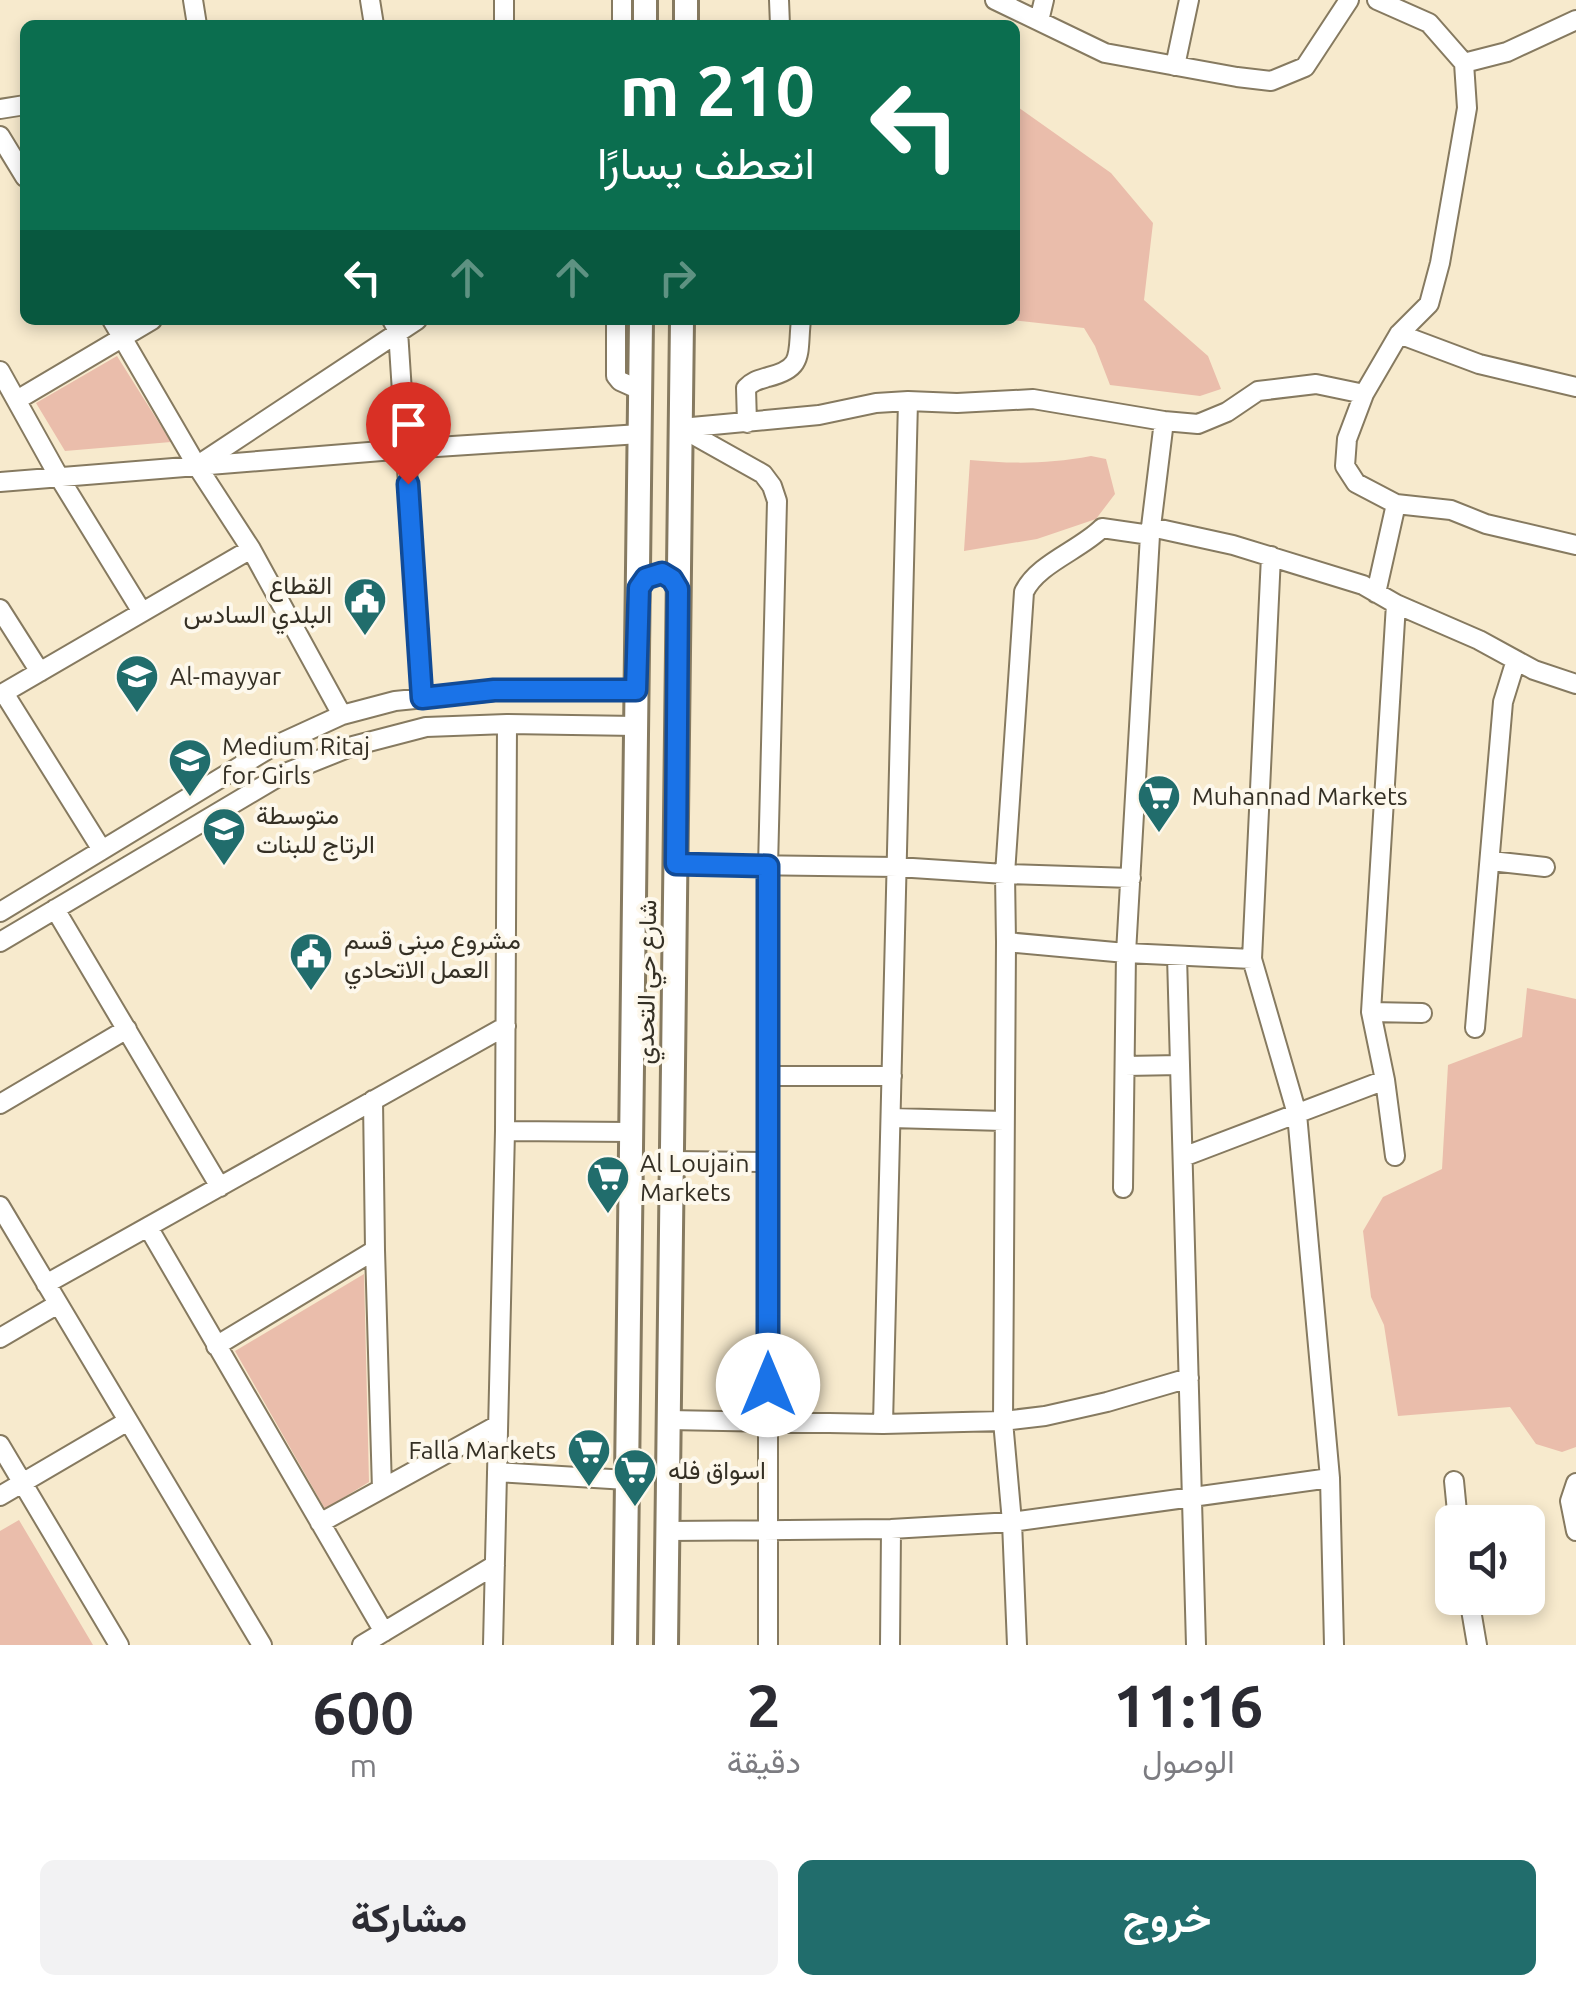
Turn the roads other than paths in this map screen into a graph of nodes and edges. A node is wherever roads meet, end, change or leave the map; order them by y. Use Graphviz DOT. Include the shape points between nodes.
graph roads {
  1 [pos="995,0"];
  2 [pos="1044,0"];
  3 [pos="1189,0"];
  4 [pos="1349,0"];
  5 [pos="1377,0"];
  6 [pos="1576,20"];
  7 [pos="1039,21"];
  8 [pos="1464,64"];
  9 [pos="1175,66"];
  10 [pos="0,136"];
  11 [pos="20,169"];
  12 [pos="115,325"];
  13 [pos="144,325"];
  14 [pos="616,325"];
  15 [pos="641,325"];
  16 [pos="682,325"];
  17 [pos="799,325"];
  18 [pos="395,326"];
  19 [pos="1400,334"];
  20 [pos="122,338"];
  21 [pos="0,371"];
  22 [pos="1576,387"];
  23 [pos="640,390"];
  24 [pos="1364,394"];
  25 [pos="17,400"];
  26 [pos="908,401"];
  27 [pos="1164,422"];
  28 [pos="746,423"];
  29 [pos="681,428"];
  30 [pos="640,434"];
  31 [pos="406,448"];
  32 [pos="196,466"];
  33 [pos="58,477"];
  34 [pos="0,482"];
  35 [pos="1396,504"];
  36 [pos="639,516"];
  37 [pos="680,518"];
  38 [pos="1151,531"];
  39 [pos="1576,545"];
  40 [pos="251,549"];
  41 [pos="1271,556"];
  42 [pos="1376,592"];
  43 [pos="638,593"];
  44 [pos="679,595"];
  45 [pos="1396,604"];
  46 [pos="0,610"];
  47 [pos="142,612"];
  48 [pos="1516,660"];
  49 [pos="40,672"];
  50 [pos="1576,684"];
  51 [pos="562,690"];
  52 [pos="636,690"];
  53 [pos="2,694"];
  54 [pos="422,698"];
  55 [pos="342,715"];
  56 [pos="507,724"];
  57 [pos="562,724"];
  58 [pos="636,726"];
  59 [pos="102,850"];
  60 [pos="1491,860"];
  61 [pos="676,864"];
  62 [pos="768,866"];
  63 [pos="897,867"];
  64 [pos="1545,867"];
  65 [pos="1005,874"];
  66 [pos="1131,878"];
  67 [pos="23,898"];
  68 [pos="55,909"];
  69 [pos="0,912"];
  70 [pos="34,922"];
  71 [pos="0,942"];
  72 [pos="1006,942"];
  73 [pos="1126,953"];
  74 [pos="1177,956"];
  75 [pos="1252,960"];
  76 [pos="1371,1012"];
  77 [pos="1422,1013"];
  78 [pos="506,1026"];
  79 [pos="1475,1028"];
  80 [pos="128,1029"];
  81 [pos="1180,1065"];
  82 [pos="1125,1066"];
  83 [pos="768,1076"];
  84 [pos="892,1076"];
  85 [pos="1385,1080"];
  86 [pos="374,1100"];
  87 [pos="0,1104"];
  88 [pos="1298,1114"];
  89 [pos="890,1118"];
  90 [pos="1004,1121"];
  91 [pos="505,1131"];
  92 [pos="631,1132"];
  93 [pos="1395,1156"];
  94 [pos="1183,1157"];
  95 [pos="672,1161"];
  96 [pos="768,1162"];
  97 [pos="220,1186"];
  98 [pos="1123,1188"];
  99 [pos="0,1206"];
  100 [pos="148,1227"];
  101 [pos="375,1250"];
  102 [pos="46,1284"];
  103 [pos="58,1304"];
  104 [pos="0,1338"];
  105 [pos="216,1346"];
  106 [pos="1189,1378"];
  107 [pos="668,1420"];
  108 [pos="128,1421"];
  109 [pos="1002,1421"];
  110 [pos="768,1422"];
  111 [pos="883,1424"];
  112 [pos="498,1426"];
  113 [pos="0,1444"];
  114 [pos="497,1472"];
  115 [pos="1330,1478"];
  116 [pos="627,1480"];
  117 [pos="1454,1480"];
  118 [pos="22,1483"];
  119 [pos="1576,1483"];
  120 [pos="382,1489"];
  121 [pos="0,1496"];
  122 [pos="1192,1498"];
  123 [pos="1456,1505"];
  124 [pos="1012,1522"];
  125 [pos="320,1523"];
  126 [pos="768,1529"];
  127 [pos="891,1529"];
  128 [pos="668,1531"];
  129 [pos="1576,1531"];
  130 [pos="495,1565"];
  131 [pos="1473,1615"];
  132 [pos="384,1632"];
  133 [pos="119,1645"];
  134 [pos="262,1645"];
  135 [pos="362,1645"];
  136 [pos="493,1645"];
  137 [pos="625,1645"];
  138 [pos="666,1645"];
  139 [pos="768,1645"];
  140 [pos="890,1645"];
  141 [pos="1017,1645"];
  142 [pos="1196,1645"];
  143 [pos="1334,1645"];
  144 [pos="1477,1645"];
  1 -- 7 [label="street"];
  2 -- 7 [label="street"];
  3 -- 9 [label="street"];
  4 -- 9 [label="street" via="1305,66 1271,81"];
  5 -- 8 [label="street" via="1429,23"];
  6 -- 8 [label="street"];
  7 -- 9 [label="street" via="1106,53"];
  8 -- 19 [label="street" via="1467,108 1440,263 1429,304"];
  10 -- 11 [label="street"];
  12 -- 20 [label="street"];
  13 -- 20 [label="street"];
  14 -- 23 [label="street" via="616,376"];
  15 -- 23 [label="main road, شارع حي التحدي"];
  16 -- 29 [label="main road, شارع حي التحدي"];
  17 -- 28 [label="street" via="792,368 746,388"];
  18 -- 31 [label="street"];
  18 -- 32 [label="street"];
  19 -- 22 [label="street" via="1479,364"];
  19 -- 24 [label="street"];
  20 -- 25 [label="street"];
  20 -- 32 [label="street"];
  21 -- 25 [label="street"];
  23 -- 30 [label="main road, شارع حي التحدي"];
  24 -- 27 [label="street" via="1316,384 1258,391 1198,424"];
  24 -- 35 [label="street" via="1347,439 1346,466 1356,483"];
  25 -- 33 [label="street"];
  26 -- 27 [label="street" via="1033,399"];
  26 -- 28 [label="street"];
  26 -- 63 [label="street"];
  27 -- 38 [label="street"];
  28 -- 29 [label="street"];
  29 -- 37 [label="main road, شارع حي التحدي"];
  29 -- 62 [label="street" via="763,474 776,493"];
  30 -- 31 [label="street"];
  30 -- 36 [label="main road, شارع حي التحدي"];
  31 -- 32 [label="street"];
  31 -- 54 [label="street"];
  32 -- 33 [label="street"];
  32 -- 40 [label="street"];
  33 -- 34 [label="street"];
  33 -- 47 [label="street"];
  35 -- 39 [label="street" via="1450,510"];
  35 -- 42 [label="street"];
  36 -- 37 [label="main road" via="641,528 656,538 672,534"];
  36 -- 43 [label="main road, شارع حي التحدي"];
  37 -- 44 [label="main road, شارع حي التحدي"];
  38 -- 41 [label="street"];
  38 -- 65 [label="street" via="1102,528 1038,574 1024,592"];
  38 -- 66 [label="street"];
  40 -- 47 [label="street"];
  40 -- 55 [label="street"];
  41 -- 42 [label="street"];
  41 -- 75 [label="street"];
  42 -- 45 [label="street"];
  43 -- 44 [label="main road" via="646,578 662,573"];
  43 -- 52 [label="main road, شارع حي التحدي"];
  44 -- 61 [label="main road, شارع حي التحدي"];
  45 -- 48 [label="street"];
  45 -- 76 [label="street"];
  46 -- 49 [label="street"];
  47 -- 49 [label="street"];
  48 -- 50 [label="street"];
  48 -- 60 [label="street" via="1503,702"];
  49 -- 53 [label="street"];
  51 -- 52 [label="street"];
  51 -- 54 [label="street"];
  51 -- 57 [label="street" via="572,704"];
  52 -- 58 [label="main road, شارع حي التحدي"];
  53 -- 59 [label="street"];
  54 -- 55 [label="street"];
  55 -- 59 [label="street" via="270,748"];
  56 -- 57 [label="street"];
  56 -- 68 [label="street" via="426,728 318,759"];
  56 -- 78 [label="street"];
  57 -- 58 [label="street"];
  58 -- 92 [label="main road, شارع حي التحدي"];
  59 -- 67 [label="street"];
  60 -- 64 [label="street"];
  60 -- 79 [label="street"];
  61 -- 62 [label="street"];
  61 -- 95 [label="main road, شارع حي التحدي"];
  62 -- 63 [label="street"];
  62 -- 83 [label="street"];
  63 -- 65 [label="street"];
  63 -- 84 [label="street"];
  65 -- 66 [label="street"];
  65 -- 72 [label="street"];
  66 -- 73 [label="street"];
  67 -- 69 [label="street"];
  67 -- 70 [label="street" via="23,913"];
  68 -- 70 [label="street"];
  68 -- 80 [label="street"];
  70 -- 71 [label="street"];
  72 -- 73 [label="street"];
  72 -- 90 [label="street"];
  73 -- 74 [label="street"];
  73 -- 82 [label="street"];
  74 -- 75 [label="street"];
  74 -- 81 [label="street"];
  75 -- 88 [label="street"];
  76 -- 77 [label="street"];
  76 -- 85 [label="street"];
  78 -- 86 [label="street"];
  78 -- 91 [label="street"];
  80 -- 87 [label="street"];
  80 -- 97 [label="street"];
  81 -- 82 [label="street"];
  81 -- 94 [label="street"];
  82 -- 98 [label="street"];
  83 -- 84 [label="street"];
  83 -- 96 [label="street"];
  84 -- 89 [label="street"];
  85 -- 88 [label="street"];
  85 -- 93 [label="street"];
  86 -- 97 [label="street"];
  86 -- 101 [label="street"];
  88 -- 94 [label="street"];
  88 -- 115 [label="street"];
  89 -- 90 [label="street"];
  89 -- 111 [label="street"];
  90 -- 109 [label="street"];
  91 -- 92 [label="street"];
  91 -- 112 [label="street"];
  92 -- 116 [label="main road, شارع حي التحدي"];
  94 -- 106 [label="street"];
  95 -- 96 [label="street"];
  95 -- 107 [label="main road, شارع حي التحدي"];
  96 -- 110 [label="street"];
  97 -- 100 [label="street"];
  99 -- 102 [label="street"];
  100 -- 102 [label="street"];
  100 -- 105 [label="street"];
  101 -- 105 [label="street"];
  101 -- 120 [label="street"];
  102 -- 103 [label="street"];
  103 -- 104 [label="street"];
  103 -- 108 [label="street"];
  105 -- 125 [label="street"];
  106 -- 109 [label="street" via="1108,1402"];
  106 -- 122 [label="street"];
  107 -- 110 [label="street"];
  107 -- 128 [label="main road, شارع حي التحدي"];
  108 -- 118 [label="street"];
  108 -- 134 [label="street"];
  109 -- 111 [label="street"];
  109 -- 124 [label="street"];
  110 -- 111 [label="street"];
  110 -- 126 [label="street"];
  112 -- 114 [label="street"];
  112 -- 120 [label="street"];
  113 -- 118 [label="street"];
  114 -- 116 [label="street"];
  114 -- 130 [label="street"];
  115 -- 122 [label="street"];
  115 -- 143 [label="street"];
  116 -- 137 [label="main road, شارع حي التحدي"];
  117 -- 123 [label="street"];
  118 -- 121 [label="street"];
  118 -- 133 [label="street"];
  119 -- 129 [label="street" via="1570,1501"];
  120 -- 125 [label="street"];
  122 -- 124 [label="street"];
  122 -- 142 [label="street"];
  124 -- 127 [label="street"];
  124 -- 141 [label="street"];
  125 -- 132 [label="street"];
  126 -- 127 [label="street"];
  126 -- 128 [label="street"];
  126 -- 139 [label="street"];
  127 -- 140 [label="street"];
  128 -- 138 [label="main road, شارع حي التحدي"];
  130 -- 132 [label="street"];
  130 -- 136 [label="street"];
  131 -- 144 [label="street"];
  132 -- 135 [label="street"];
}
